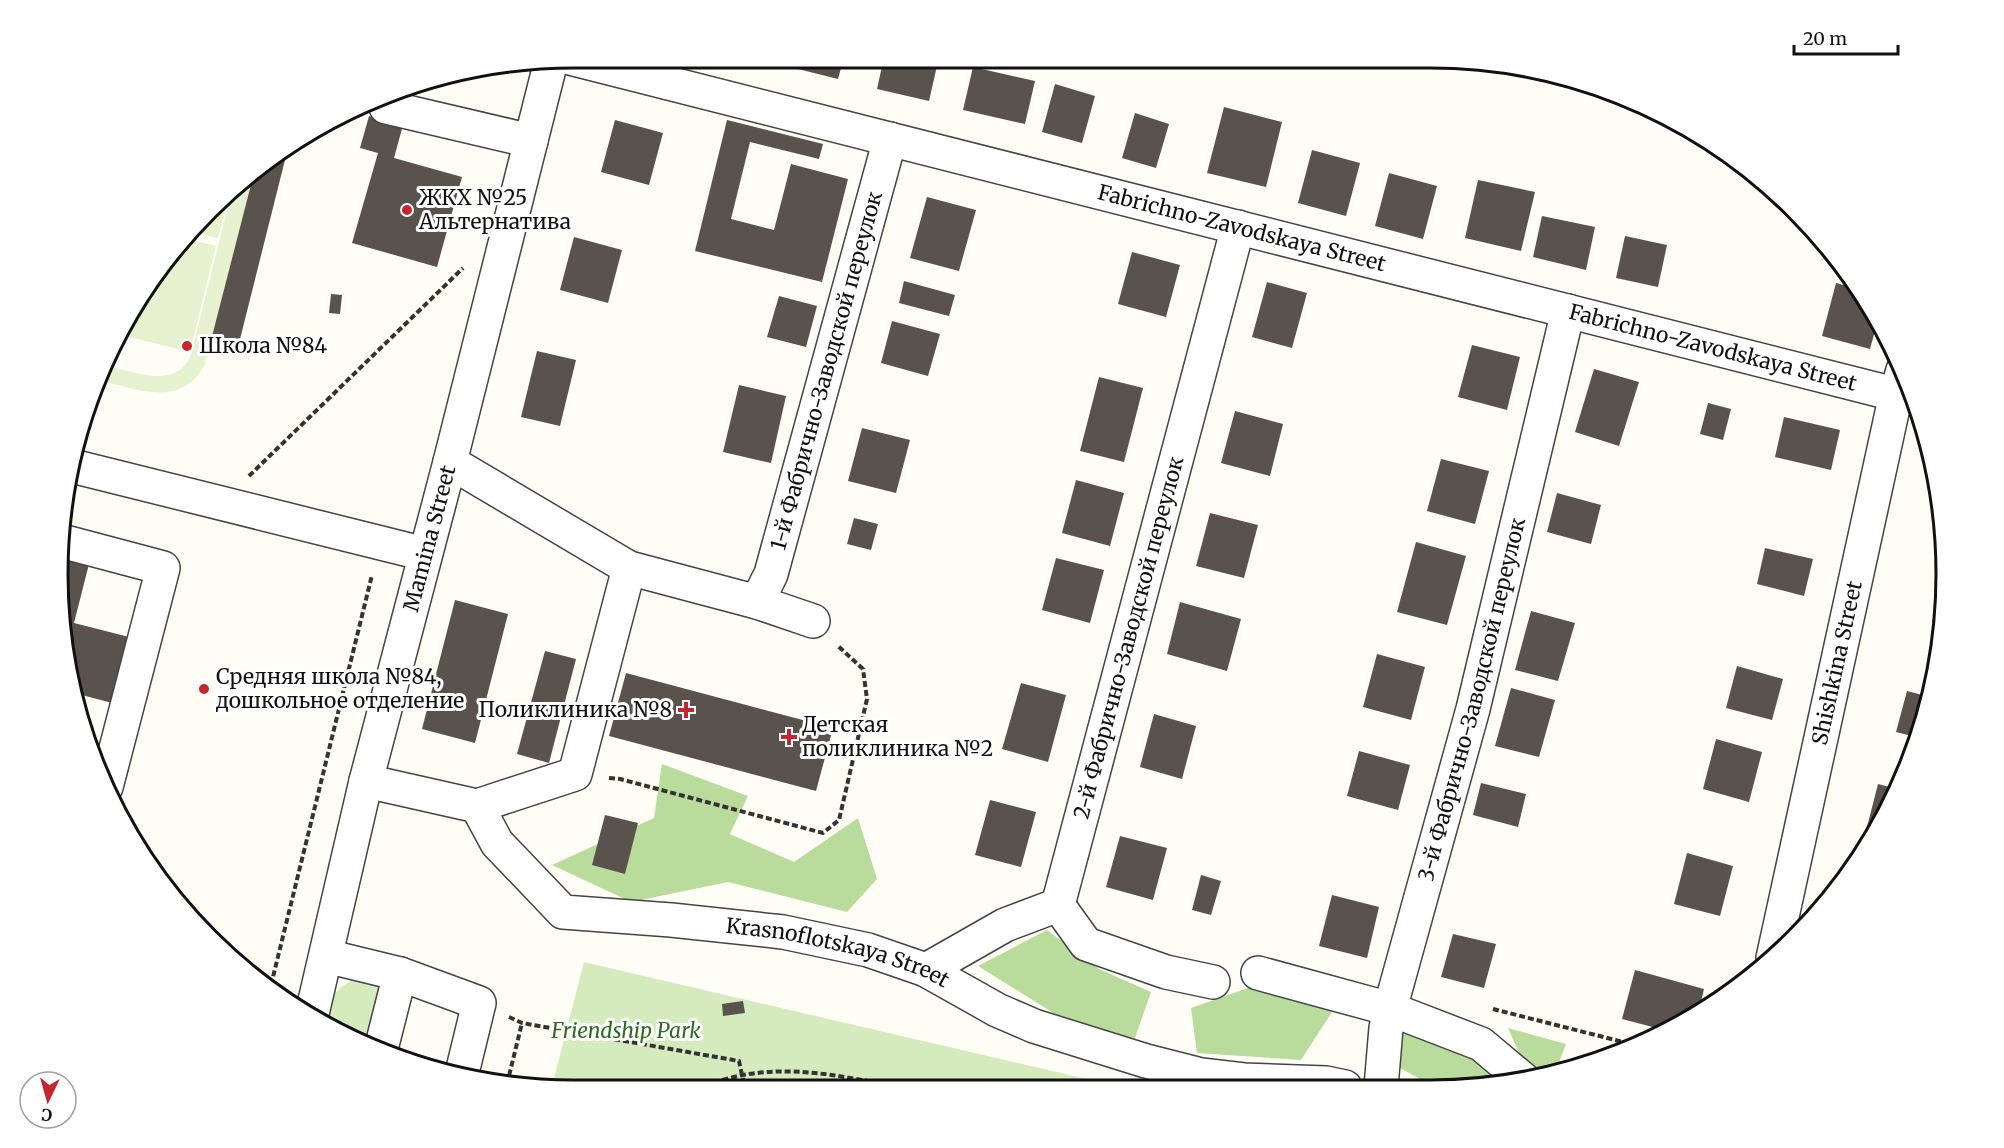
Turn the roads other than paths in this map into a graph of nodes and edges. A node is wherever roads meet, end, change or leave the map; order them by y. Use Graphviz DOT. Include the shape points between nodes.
graph roads {
  1 [pos="610,68"];
  2 [pos="548,69"];
  3 [pos="386,107"];
  4 [pos="890,138"];
  5 [pos="531,141"];
  6 [pos="1238,227"];
  7 [pos="1568,311"];
  8 [pos="1901,387"];
  9 [pos="1903,393"];
  10 [pos="450,462"];
  11 [pos="79,468"];
  12 [pos="69,543"];
  13 [pos="425,554"];
  14 [pos="629,568"];
  15 [pos="757,602"];
  16 [pos="813,621"];
  17 [pos="109,775"];
  18 [pos="366,781"];
  19 [pos="477,806"];
  20 [pos="1058,905"];
  21 [pos="1776,943"];
  22 [pos="326,956"];
  23 [pos="926,970"];
  24 [pos="1258,973"];
  25 [pos="400,974"];
  26 [pos="1212,982"];
  27 [pos="313,1008"];
  28 [pos="1390,1009"];
  29 [pos="383,1043"];
  30 [pos="463,1068"];
  31 [pos="1516,1073"];
  32 [pos="1244,1080"];
  33 [pos="1382,1080"];
  1 -- 4 [label="street, Fabrichno-Zavodskaya Street"];
  2 -- 5 [label="street, Mamina Street"];
  3 -- 5 [label="street"];
  4 -- 6 [label="street, Fabrichno-Zavodskaya Street"];
  4 -- 15 [label="street, 1-й Фабрично-Заводской переулок" via="771,574"];
  5 -- 10 [label="street, Mamina Street"];
  6 -- 7 [label="street, Fabrichno-Zavodskaya Street"];
  6 -- 20 [label="street, 2-й Фабрично-Заводской переулок"];
  7 -- 8 [label="street, Fabrichno-Zavodskaya Street"];
  7 -- 28 [label="street, 3-й Фабрично-Заводской переулок" via="1473,709"];
  9 -- 21 [label="street, Shishkina Street"];
  10 -- 13 [label="street, Mamina Street"];
  10 -- 14 [label="street"];
  11 -- 13 [label="street"];
  12 -- 17 [label="street" via="163,568"];
  13 -- 18 [label="street, Mamina Street"];
  14 -- 15 [label="street"];
  14 -- 19 [label="street" via="575,774"];
  15 -- 16 [label="street"];
  18 -- 19 [label="street"];
  18 -- 22 [label="street, Mamina Street"];
  19 -- 23 [label="street, Krasnoflotskaya Street" via="497,843 563,912 783,932 868,950"];
  20 -- 23 [label="street" via="1005,925"];
  20 -- 26 [label="street" via="1086,944 1166,972"];
  22 -- 25 [label="street"];
  22 -- 27 [label="street, Mamina Street"];
  23 -- 32 [label="street, Krasnoflotskaya Street" via="1034,1026 1146,1061 1201,1075"];
  24 -- 28 [label="street"];
  25 -- 29 [label="street"];
  25 -- 30 [label="street" via="479,1002"];
  28 -- 31 [label="street" via="1481,1044"];
  28 -- 33 [label="street, 3-й Фабрично-Заводской переулок"];
}
